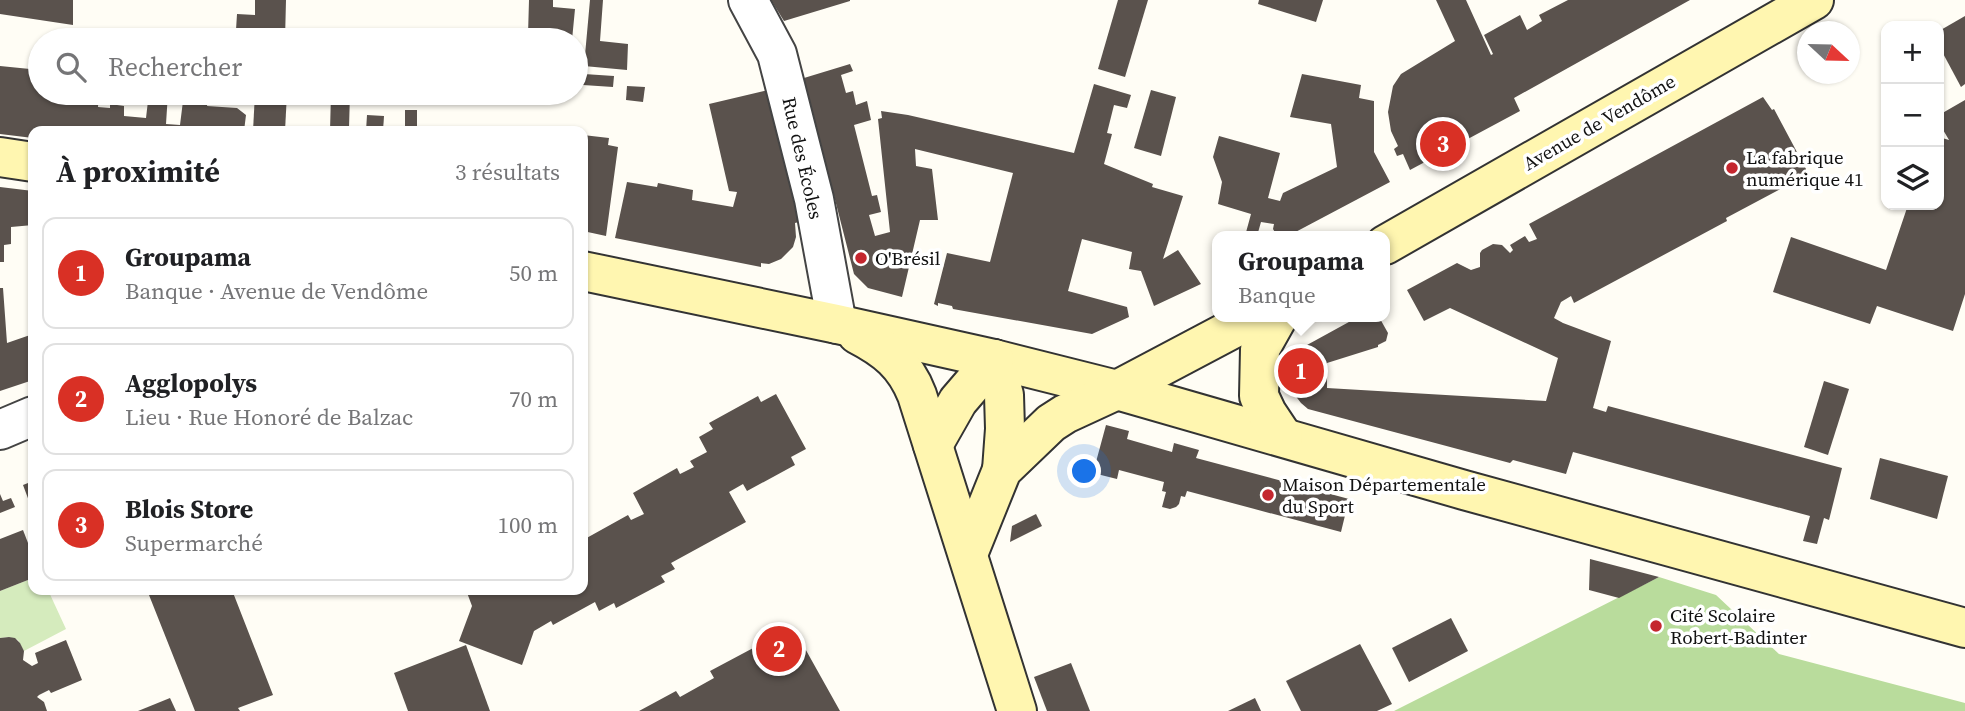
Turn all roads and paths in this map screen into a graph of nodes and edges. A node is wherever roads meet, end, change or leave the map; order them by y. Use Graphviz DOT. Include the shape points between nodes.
graph roads {
  1 [pos="748,0"];
  2 [pos="1814,0"];
  3 [pos="0,157"];
  4 [pos="28,161"];
  5 [pos="1390,242"];
  6 [pos="588,273"];
  7 [pos="1246,322"];
  8 [pos="1276,322"];
  9 [pos="837,324"];
  10 [pos="994,359"];
  11 [pos="1117,390"];
  12 [pos="28,418"];
  13 [pos="0,430"];
  14 [pos="1283,438"];
  15 [pos="933,445"];
  16 [pos="1002,470"];
  17 [pos="968,554"];
  18 [pos="1965,628"];
  19 [pos="1017,711"];
  1 -- 9 [label="street, Rue des Écoles" via="777,54 814,199"];
  2 -- 5 [label="main road, Avenue de Vendôme"];
  3 -- 4 [label="main road"];
  6 -- 9 [label="main road"];
  7 -- 11 [label="main road"];
  8 -- 14 [label="main road" via="1261,349 1259,396"];
  9 -- 10 [label="main road"];
  9 -- 15 [label="main road" via="876,344 910,378"];
  10 -- 11 [label="main road"];
  10 -- 15 [label="main road" via="958,401"];
  10 -- 16 [label="main road" via="1004,396"];
  11 -- 14 [label="main road"];
  11 -- 16 [label="main road" via="1065,414"];
  12 -- 13 [label="street"];
  14 -- 18 [label="main road"];
  15 -- 17 [label="main road"];
  16 -- 17 [label="main road"];
  17 -- 19 [label="main road"];
}
